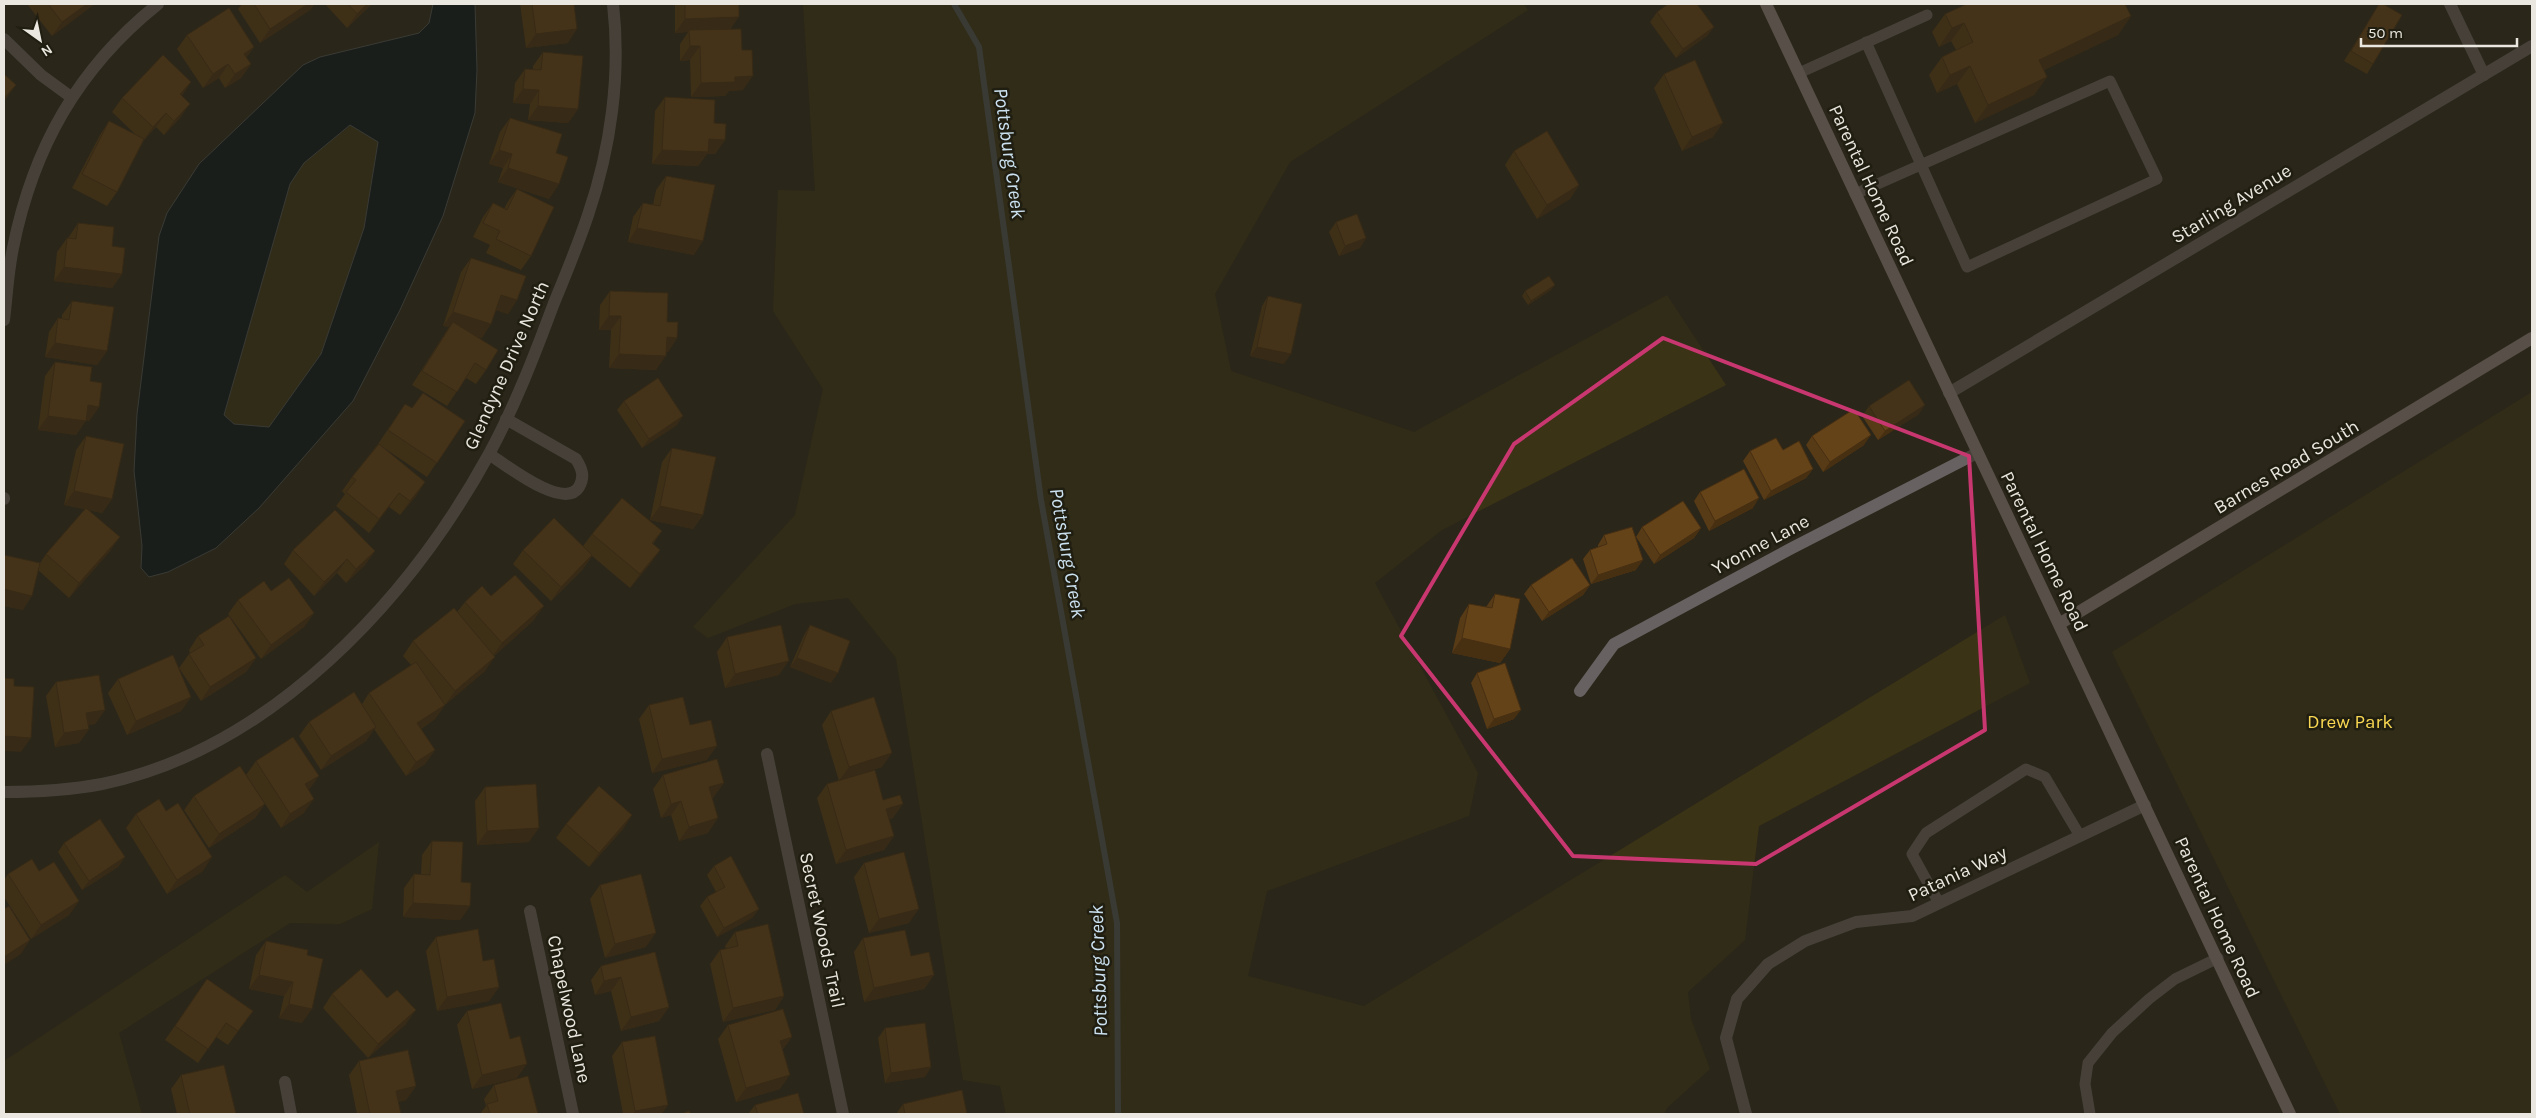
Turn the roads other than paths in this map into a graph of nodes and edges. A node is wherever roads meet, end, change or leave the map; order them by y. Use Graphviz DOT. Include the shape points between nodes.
graph roads {
  1 [pos="158,4"];
  2 [pos="613,4"];
  3 [pos="1766,4"];
  4 [pos="2450,4"];
  5 [pos="1927,15"];
  6 [pos="4,39"];
  7 [pos="1866,42"];
  8 [pos="2532,46"];
  9 [pos="1799,74"];
  10 [pos="2484,75"];
  11 [pos="71,97"];
  12 [pos="1920,165"];
  13 [pos="1855,194"];
  14 [pos="4,320"];
  15 [pos="2532,338"];
  16 [pos="1949,393"];
  17 [pos="506,419"];
  18 [pos="1977,453"];
  19 [pos="489,454"];
  20 [pos="2058,624"];
  21 [pos="1580,691"];
  22 [pos="767,754"];
  23 [pos="4,792"];
  24 [pos="2145,805"];
  25 [pos="2080,836"];
  26 [pos="1939,903"];
  27 [pos="530,911"];
  28 [pos="2218,958"];
  29 [pos="284,1082"];
  30 [pos="291,1114"];
  31 [pos="573,1114"];
  32 [pos="843,1114"];
  33 [pos="1746,1114"];
  34 [pos="2090,1114"];
  35 [pos="2290,1114"];
  1 -- 11 [label="street" via="127,28 95,63"];
  2 -- 17 [label="street, Glendyne Drive North" via="615,78 604,158 589,214 531,364"];
  3 -- 9 [label="main road, Parental Home Road"];
  4 -- 10 [label="street"];
  5 -- 7 [label="lane"];
  6 -- 11 [label="street" via="41,75"];
  7 -- 9 [label="lane"];
  7 -- 12 [label="lane"];
  8 -- 10 [label="street, Starling Avenue"];
  9 -- 13 [label="main road, Parental Home Road"];
  10 -- 16 [label="street, Starling Avenue"];
  11 -- 14 [label="street" via="32,173 12,250"];
  12 -- 12 [label="lane" via="1968,267 2157,179 2110,81"];
  12 -- 13 [label="lane"];
  13 -- 16 [label="main road, Parental Home Road"];
  15 -- 20 [label="main road, Barnes Road South"];
  16 -- 18 [label="main road, Parental Home Road"];
  17 -- 19 [label="street, Glendyne Drive North"];
  17 -- 19 [label="street" via="576,459 583,479 577,490 566,495 552,493"];
  18 -- 20 [label="main road, Parental Home Road"];
  18 -- 21 [label="street, Yvonne Lane" via="1614,644"];
  19 -- 23 [label="street, Glendyne Drive North" via="442,530 410,574 341,648 300,685 256,717 183,758 103,784 52,791"];
  20 -- 24 [label="main road, Parental Home Road"];
  22 -- 32 [label="street, Secret Woods Trail"];
  24 -- 25 [label="street, Patania Way"];
  24 -- 28 [label="main road, Parental Home Road"];
  25 -- 26 [label="street, Patania Way"];
  25 -- 26 [label="lane" via="2045,778 2026,769 1926,833 1912,854"];
  26 -- 33 [label="street, Patania Way" via="1912,916 1856,922 1805,941 1768,964 1737,999 1726,1038"];
  27 -- 31 [label="street, Chapelwood Lane"];
  28 -- 34 [label="lane" via="2175,979 2112,1033 2088,1063 2085,1084"];
  28 -- 35 [label="main road, Parental Home Road"];
  29 -- 30 [label="street"];
}
